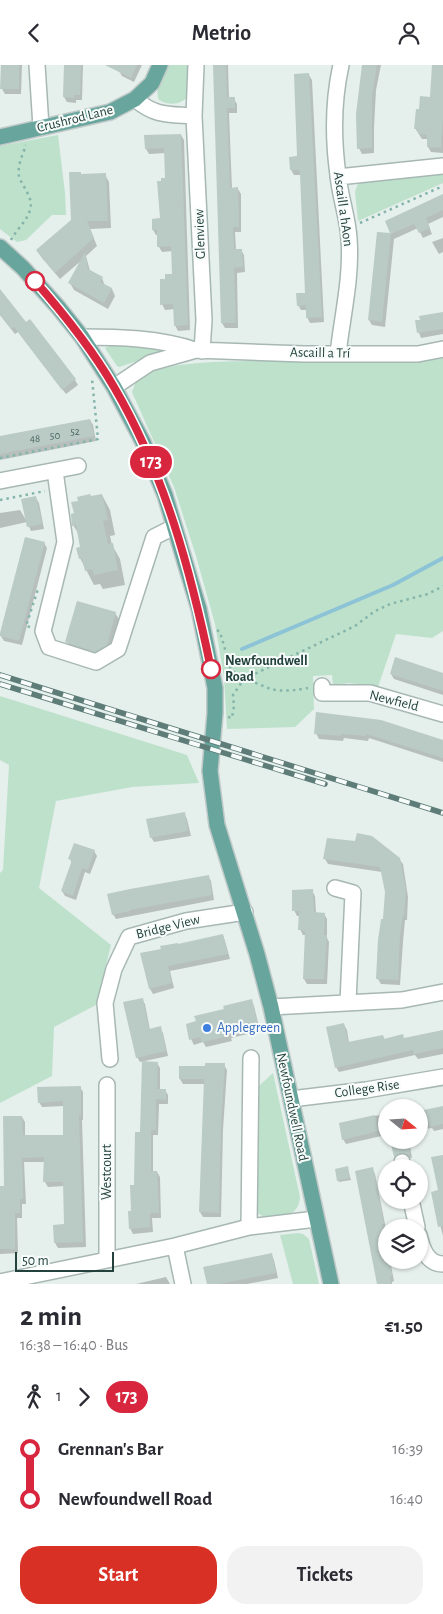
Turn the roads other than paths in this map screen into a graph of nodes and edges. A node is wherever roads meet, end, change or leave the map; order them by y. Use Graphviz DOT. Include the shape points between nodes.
graph roads {
  1 [pos="37,65"];
  2 [pos="160,65"];
  3 [pos="196,65"];
  4 [pos="341,65"];
  5 [pos="135,99"];
  6 [pos="194,116"];
  7 [pos="36,128"];
  8 [pos="0,137"];
  9 [pos="443,165"];
  10 [pos="338,177"];
  11 [pos="2,249"];
  12 [pos="82,337"];
  13 [pos="443,349"];
  14 [pos="199,351"];
  15 [pos="338,354"];
  16 [pos="114,387"];
  17 [pos="78,466"];
  18 [pos="56,471"];
  19 [pos="0,481"];
  20 [pos="174,527"];
  21 [pos="322,686"];
  22 [pos="443,714"];
  23 [pos="334,888"];
  24 [pos="244,911"];
  25 [pos="443,992"];
  26 [pos="348,1002"];
  27 [pos="271,1007"];
  28 [pos="251,1058"];
  29 [pos="110,1059"];
  30 [pos="443,1077"];
  31 [pos="107,1085"];
  32 [pos="291,1099"];
  33 [pos="316,1219"];
  34 [pos="249,1227"];
  35 [pos="175,1246"];
  36 [pos="428,1258"];
  37 [pos="107,1259"];
  38 [pos="443,1265"];
  39 [pos="0,1282"];
  40 [pos="183,1284"];
  41 [pos="331,1284"];
  1 -- 7 [label="street"];
  2 -- 5 [label="main road, Crushrod Lane" via="152,83"];
  3 -- 6 [label="street, Glenview"];
  4 -- 10 [label="street, Ascaill a hAon" via="336,87 334,128"];
  5 -- 6 [label="street" via="157,113"];
  5 -- 7 [label="main road, Crushrod Lane" via="110,113"];
  6 -- 14 [label="street, Glenview" via="203,310"];
  7 -- 8 [label="main road, Crushrod Lane"];
  9 -- 10 [label="street"];
  10 -- 15 [label="street, Ascaill a hAon" via="350,241"];
  11 -- 12 [label="main road, Newfoundwell Road" via="23,268"];
  12 -- 14 [label="street, Ascaill a Trí" via="122,337"];
  12 -- 16 [label="main road, Newfoundwell Road"];
  13 -- 15 [label="street, Ascaill a Trí" via="418,354"];
  14 -- 15 [label="street, Ascaill a Trí"];
  14 -- 16 [label="street, Ascaill a Trí" via="150,363"];
  16 -- 20 [label="main road, Newfoundwell Road" via="143,442 165,495"];
  17 -- 18 [label="street"];
  18 -- 19 [label="street"];
  18 -- 20 [label="street" via="65,542 43,631 48,647 96,663 118,649 154,537"];
  20 -- 24 [label="main road, Newfoundwell Road" via="199,609 215,688 210,771 217,825"];
  21 -- 22 [label="street, Newfield" via="322,693 370,693"];
  23 -- 26 [label="street" via="353,893"];
  24 -- 27 [label="main road, Newfoundwell Road"];
  24 -- 29 [label="street, Bridge View" via="186,921 128,937 114,969 105,1003"];
  25 -- 26 [label="street" via="402,1000"];
  26 -- 27 [label="street"];
  27 -- 32 [label="main road, Newfoundwell Road"];
  28 -- 34 [label="street"];
  30 -- 32 [label="street, College Rise"];
  31 -- 37 [label="street, Westcourt"];
  32 -- 33 [label="main road, Newfoundwell Road"];
  33 -- 34 [label="street"];
  33 -- 41 [label="main road, Newfoundwell Road"];
  34 -- 35 [label="street"];
  35 -- 37 [label="street"];
  35 -- 40 [label="street"];
  36 -- 38 [label="street"];
  37 -- 39 [label="street"];
}
